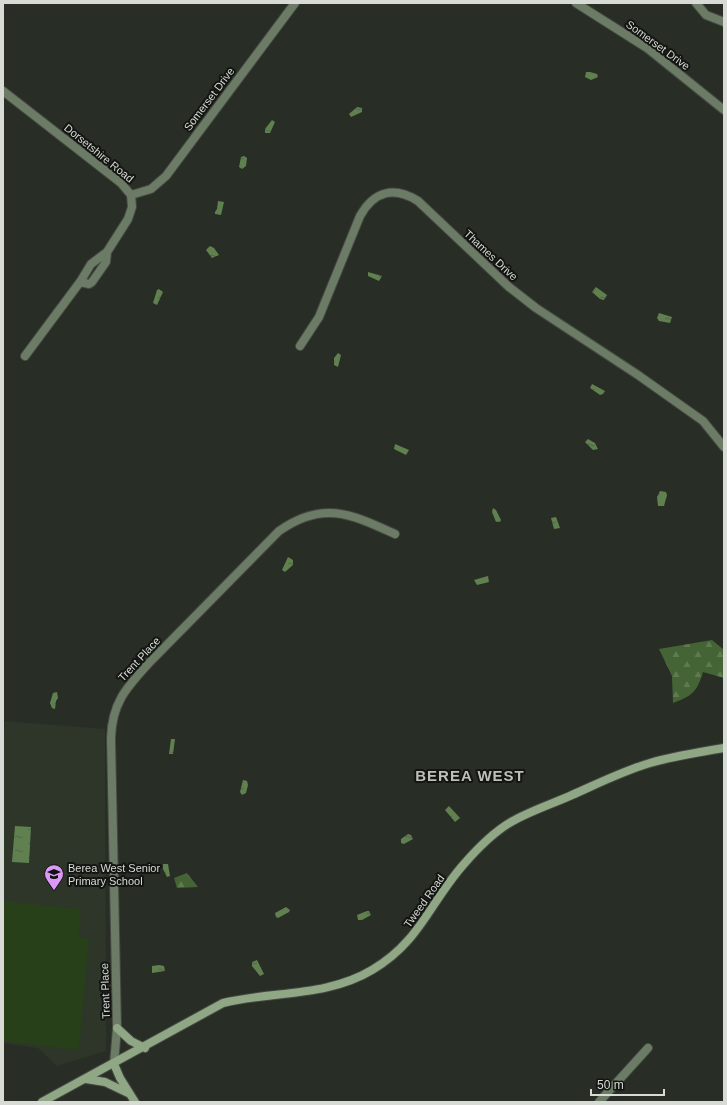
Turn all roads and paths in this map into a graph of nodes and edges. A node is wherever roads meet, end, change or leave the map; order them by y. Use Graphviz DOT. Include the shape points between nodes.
graph roads {
  1 [pos="295,3"];
  2 [pos="576,3"];
  3 [pos="696,3"];
  4 [pos="724,22"];
  5 [pos="3,91"];
  6 [pos="724,110"];
  7 [pos="131,195"];
  8 [pos="300,346"];
  9 [pos="25,356"];
  10 [pos="724,447"];
  11 [pos="396,534"];
  12 [pos="724,748"];
  13 [pos="117,1028"];
  14 [pos="145,1048"];
  15 [pos="648,1048"];
  16 [pos="114,1064"];
  17 [pos="84,1079"];
  18 [pos="130,1094"];
  19 [pos="42,1102"];
  20 [pos="135,1102"];
  21 [pos="599,1102"];
  1 -- 7 [label="street, Somerset Drive" via="166,176 151,189"];
  2 -- 6 [label="street, Somerset Drive" via="647,48"];
  3 -- 4 [label="street" via="706,15"];
  5 -- 7 [label="street, Dorsetshire Road" via="121,183"];
  7 -- 9 [label="street, Dorsetshire Road" via="132,207 128,219 107,252 106,262 92,282 80,282"];
  8 -- 10 [label="street, Thames Drive" via="319,317 367,203 374,197 386,193 409,195 509,287 703,421"];
  11 -- 13 [label="street, Trent Place" via="362,520 333,512 312,514 291,522 279,531 149,663 130,683 116,704 111,738"];
  12 -- 14 [label="street, Tweed Road" via="648,763 511,822 464,864 407,943 392,957 356,980 328,988 240,999 223,1004"];
  13 -- 14 [label="street"];
  13 -- 16 [label="street, Trent Place"];
  14 -- 16 [label="street, Tweed Road"];
  15 -- 21 [label="street"];
  16 -- 17 [label="street, Tweed Road"];
  16 -- 18 [label="street"];
  17 -- 18 [label="street" via="105,1082"];
  17 -- 19 [label="street, Tweed Road"];
  18 -- 20 [label="street"];
}
